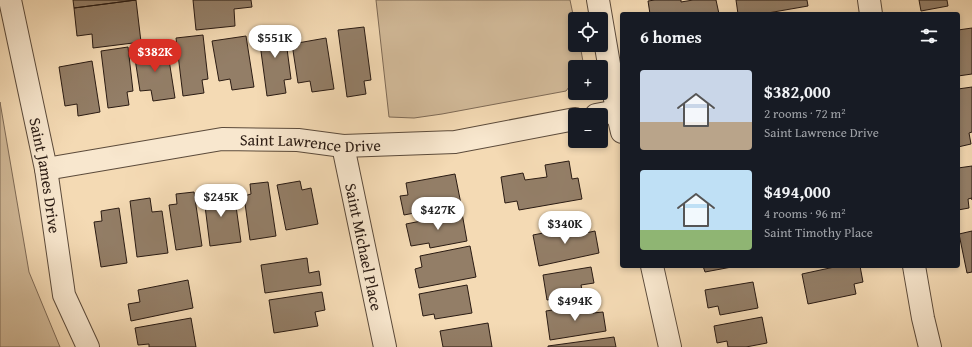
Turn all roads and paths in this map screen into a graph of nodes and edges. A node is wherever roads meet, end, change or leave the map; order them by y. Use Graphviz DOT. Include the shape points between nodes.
graph roads {
  1 [pos="10,0"];
  2 [pos="598,0"];
  3 [pos="868,0"];
  4 [pos="871,12"];
  5 [pos="617,111"];
  6 [pos="608,113"];
  7 [pos="568,120"];
  8 [pos="620,124"];
  9 [pos="343,146"];
  10 [pos="46,169"];
  11 [pos="652,268"];
  12 [pos="914,268"];
  13 [pos="88,347"];
  14 [pos="385,347"];
  15 [pos="670,347"];
  16 [pos="930,347"];
  1 -- 10 [label="street, Saint James Drive"];
  2 -- 5 [label="street"];
  3 -- 4 [label="street"];
  5 -- 6 [label="street"];
  5 -- 8 [label="street"];
  7 -- 9 [label="street, Saint Lawrence Drive" via="455,142"];
  9 -- 10 [label="street, Saint Lawrence Drive" via="298,140 222,139"];
  9 -- 14 [label="street, Saint Michael Place"];
  10 -- 13 [label="street, Saint James Drive" via="64,295"];
  11 -- 15 [label="street"];
  12 -- 16 [label="street"];
}
